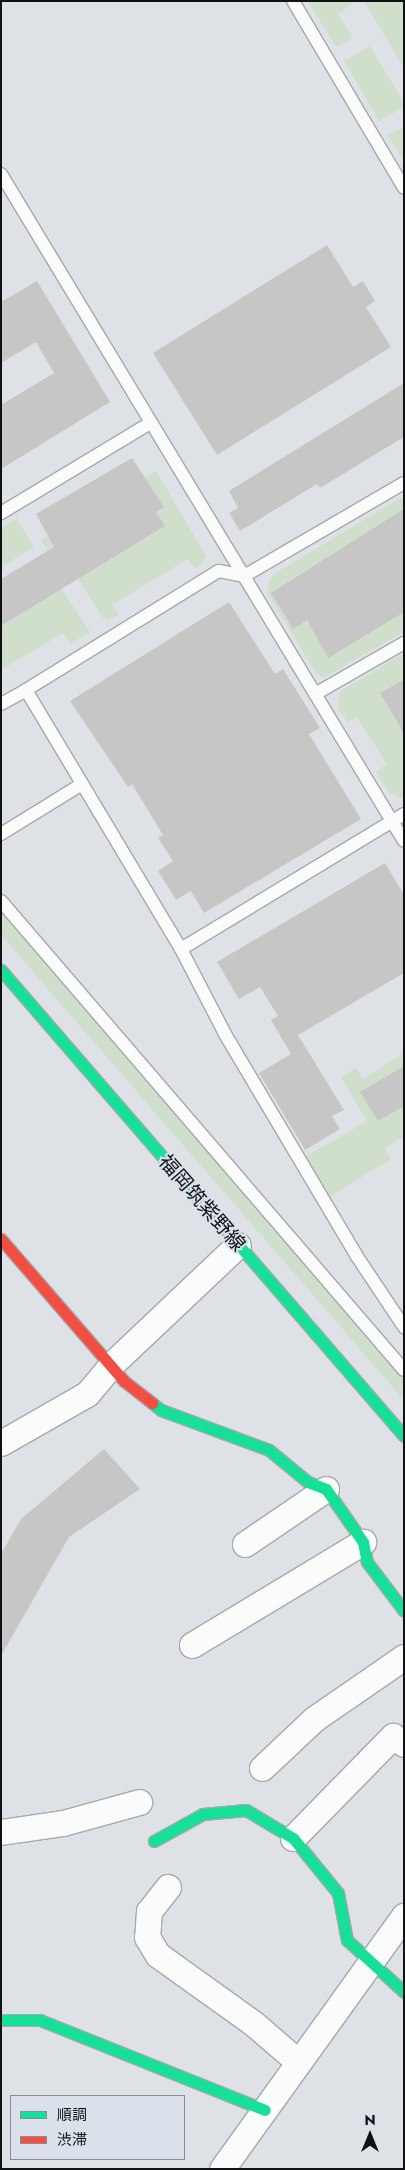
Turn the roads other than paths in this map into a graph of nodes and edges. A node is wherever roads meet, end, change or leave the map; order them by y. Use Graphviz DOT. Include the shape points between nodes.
graph roads {
  1 [pos="293,1"];
  2 [pos="1,174"];
  3 [pos="404,188"];
  4 [pos="150,423"];
  5 [pos="404,483"];
  6 [pos="1,513"];
  7 [pos="244,576"];
  8 [pos="404,642"];
  9 [pos="26,690"];
  10 [pos="315,694"];
  11 [pos="1,704"];
  12 [pos="82,784"];
  13 [pos="404,814"];
  14 [pos="392,821"];
  15 [pos="1,834"];
  16 [pos="404,841"];
  17 [pos="1,901"];
  18 [pos="181,949"];
  19 [pos="3,975"];
  20 [pos="1,1239"];
  21 [pos="238,1245"];
  22 [pos="404,1327"];
  23 [pos="112,1364"];
  24 [pos="404,1370"];
  25 [pos="404,1436"];
  26 [pos="1,1443"];
  27 [pos="326,1489"];
  28 [pos="363,1542"];
  29 [pos="245,1544"];
  30 [pos="404,1611"];
  31 [pos="192,1645"];
  32 [pos="404,1657"];
  33 [pos="404,1744"];
  34 [pos="262,1768"];
  35 [pos="139,1802"];
  36 [pos="1,1832"];
  37 [pos="293,1838"];
  38 [pos="154,1841"];
  39 [pos="168,1887"];
  40 [pos="404,1916"];
  41 [pos="372,1960"];
  42 [pos="404,1992"];
  43 [pos="1,2020"];
  44 [pos="297,2061"];
  45 [pos="265,2110"];
  46 [pos="222,2169"];
  1 -- 3 [label="lane"];
  2 -- 4 [label="lane"];
  4 -- 6 [label="lane"];
  4 -- 7 [label="lane"];
  5 -- 7 [label="lane"];
  7 -- 9 [label="lane" via="219,571"];
  7 -- 10 [label="lane"];
  8 -- 10 [label="lane"];
  9 -- 11 [label="lane"];
  9 -- 12 [label="lane"];
  10 -- 14 [label="lane"];
  12 -- 15 [label="lane"];
  12 -- 18 [label="lane"];
  13 -- 14 [label="lane"];
  14 -- 16 [label="lane"];
  14 -- 18 [label="lane"];
  17 -- 24 [label="lane"];
  18 -- 22 [label="lane" via="235,1051 356,1255"];
  19 -- 21 [label="street, 福岡筑紫野線"];
  20 -- 23 [label="street"];
  21 -- 23 [label="street"];
  21 -- 25 [label="street, 福岡筑紫野線"];
  23 -- 26 [label="street" via="87,1394"];
  23 -- 27 [label="street" via="124,1381 161,1410 269,1450 308,1482"];
  27 -- 28 [label="street"];
  27 -- 29 [label="street"];
  28 -- 30 [label="street" via="367,1562"];
  28 -- 31 [label="street"];
  32 -- 34 [label="street" via="314,1719"];
  33 -- 37 [label="street" via="393,1736"];
  35 -- 36 [label="street" via="62,1823"];
  37 -- 38 [label="street" via="246,1810 203,1814"];
  37 -- 41 [label="street" via="338,1893 346,1940"];
  39 -- 44 [label="street" via="149,1911 147,1938 158,1955 253,2023"];
  40 -- 41 [label="street"];
  41 -- 42 [label="street"];
  41 -- 44 [label="street"];
  43 -- 45 [label="street" via="40,2020"];
  44 -- 45 [label="street"];
  45 -- 46 [label="street"];
}
